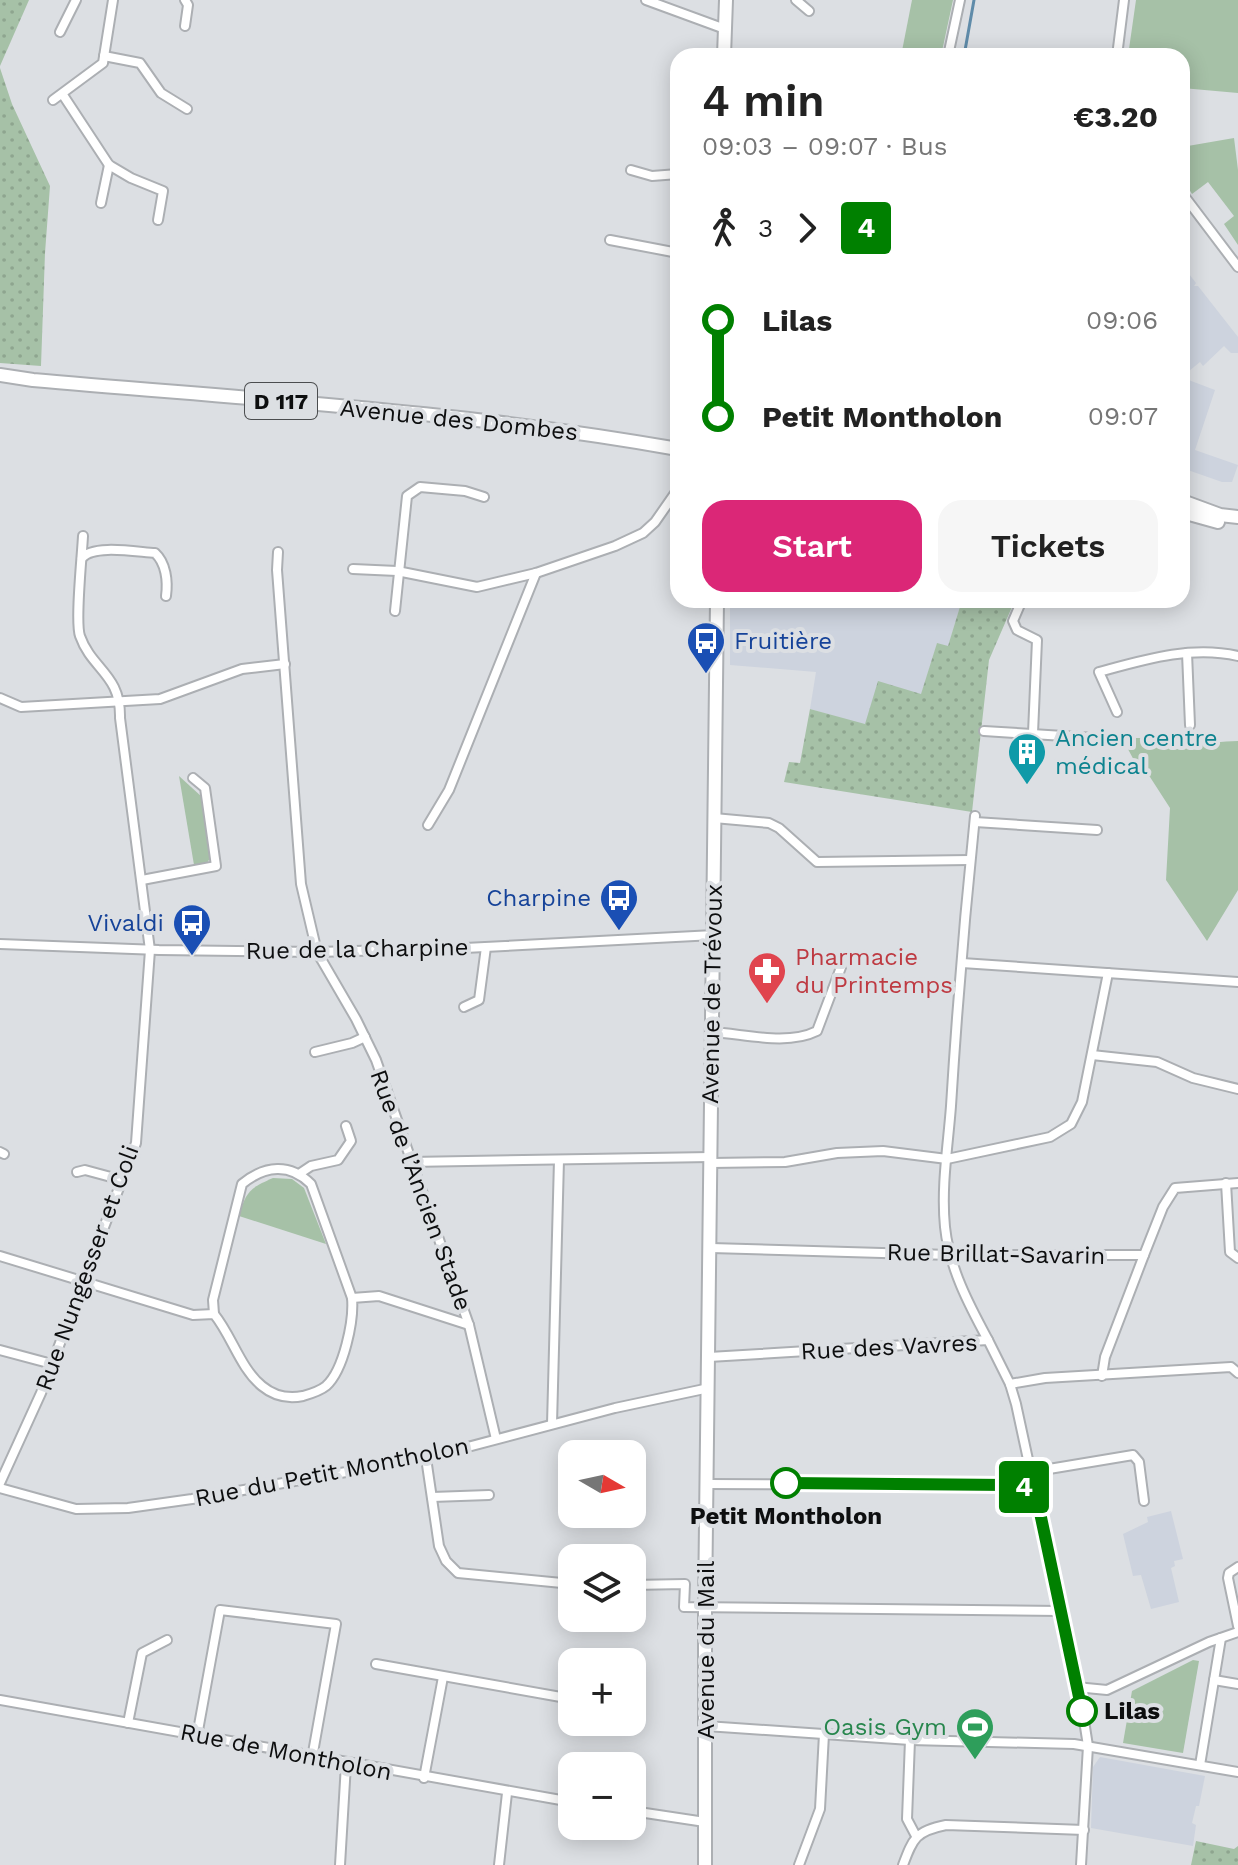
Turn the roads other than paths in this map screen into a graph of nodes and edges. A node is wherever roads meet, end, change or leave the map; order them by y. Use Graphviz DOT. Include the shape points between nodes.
graph roads {
  1 [pos="76,0"];
  2 [pos="113,0"];
  3 [pos="185,0"];
  4 [pos="646,0"];
  5 [pos="678,0"];
  6 [pos="726,0"];
  7 [pos="796,0"];
  8 [pos="960,0"];
  9 [pos="1124,0"];
  10 [pos="809,11"];
  11 [pos="681,13"];
  12 [pos="185,26"];
  13 [pos="725,29"];
  14 [pos="60,32"];
  15 [pos="724,48"];
  16 [pos="950,48"];
  17 [pos="1118,48"];
  18 [pos="104,56"];
  19 [pos="63,95"];
  20 [pos="53,100"];
  21 [pos="187,109"];
  22 [pos="109,165"];
  23 [pos="631,170"];
  24 [pos="670,175"];
  25 [pos="101,203"];
  26 [pos="1190,204"];
  27 [pos="158,220"];
  28 [pos="610,240"];
  29 [pos="670,251"];
  30 [pos="1238,267"];
  31 [pos="0,375"];
  32 [pos="670,448"];
  33 [pos="484,497"];
  34 [pos="670,500"];
  35 [pos="1190,504"];
  36 [pos="1190,514"];
  37 [pos="1238,517"];
  38 [pos="1238,525"];
  39 [pos="83,536"];
  40 [pos="278,552"];
  41 [pos="82,559"];
  42 [pos="353,569"];
  43 [pos="397,571"];
  44 [pos="536,573"];
  45 [pos="166,596"];
  46 [pos="717,608"];
  47 [pos="1019,608"];
  48 [pos="395,611"];
  49 [pos="1187,653"];
  50 [pos="1238,656"];
  51 [pos="285,664"];
  52 [pos="0,698"];
  53 [pos="120,704"];
  54 [pos="1117,712"];
  55 [pos="1190,725"];
  56 [pos="984,731"];
  57 [pos="1033,733"];
  58 [pos="1112,739"];
  59 [pos="193,778"];
  60 [pos="714,818"];
  61 [pos="428,825"];
  62 [pos="1097,830"];
  63 [pos="970,860"];
  64 [pos="142,880"];
  65 [pos="714,935"];
  66 [pos="0,944"];
  67 [pos="486,947"];
  68 [pos="150,950"];
  69 [pos="317,952"];
  70 [pos="843,962"];
  71 [pos="962,963"];
  72 [pos="1108,973"];
  73 [pos="1238,982"];
  74 [pos="464,1007"];
  75 [pos="712,1032"];
  76 [pos="365,1037"];
  77 [pos="315,1052"];
  78 [pos="1092,1055"];
  79 [pos="1238,1089"];
  80 [pos="346,1126"];
  81 [pos="947,1159"];
  82 [pos="559,1160"];
  83 [pos="711,1160"];
  84 [pos="410,1162"];
  85 [pos="77,1172"];
  86 [pos="299,1174"];
  87 [pos="122,1180"];
  88 [pos="1226,1183"];
  89 [pos="1238,1183"];
  90 [pos="711,1248"];
  91 [pos="950,1255"];
  92 [pos="1144,1255"];
  93 [pos="0,1256"];
  94 [pos="1238,1258"];
  95 [pos="84,1280"];
  96 [pos="352,1298"];
  97 [pos="214,1314"];
  98 [pos="469,1325"];
  99 [pos="988,1340"];
  100 [pos="0,1350"];
  101 [pos="709,1357"];
  102 [pos="52,1364"];
  103 [pos="1238,1373"];
  104 [pos="1102,1376"];
  105 [pos="1010,1384"];
  106 [pos="709,1388"];
  107 [pos="552,1424"];
  108 [pos="496,1439"];
  109 [pos="1,1456"];
  110 [pos="426,1458"];
  111 [pos="11,1459"];
  112 [pos="1031,1472"];
  113 [pos="707,1484"];
  114 [pos="0,1486"];
  115 [pos="1035,1489"];
  116 [pos="489,1495"];
  117 [pos="432,1497"];
  118 [pos="1144,1501"];
  119 [pos="1238,1567"];
  120 [pos="558,1583"];
  121 [pos="646,1585"];
  122 [pos="705,1607"];
  123 [pos="1060,1611"];
  124 [pos="1238,1629"];
  125 [pos="1221,1638"];
  126 [pos="167,1640"];
  127 [pos="376,1664"];
  128 [pos="443,1677"];
  129 [pos="1214,1680"];
  130 [pos="1238,1684"];
  131 [pos="1076,1687"];
  132 [pos="558,1697"];
  133 [pos="0,1700"];
  134 [pos="128,1723"];
  135 [pos="706,1726"];
  136 [pos="824,1734"];
  137 [pos="197,1736"];
  138 [pos="910,1740"];
  139 [pos="1088,1746"];
  140 [pos="312,1758"];
  141 [pos="346,1764"];
  142 [pos="1200,1765"];
  143 [pos="1238,1772"];
  144 [pos="424,1778"];
  145 [pos="507,1793"];
  146 [pos="558,1800"];
  147 [pos="646,1813"];
  148 [pos="705,1822"];
  149 [pos="1084,1830"];
  150 [pos="916,1836"];
  151 [pos="340,1865"];
  152 [pos="499,1865"];
  153 [pos="705,1865"];
  154 [pos="799,1865"];
  155 [pos="903,1865"];
  156 [pos="1081,1865"];
  1 -- 14 [label="street"];
  2 -- 18 [label="street"];
  3 -- 12 [label="street"];
  4 -- 11 [label="street"];
  5 -- 11 [label="street"];
  6 -- 13 [label="main road"];
  7 -- 10 [label="street"];
  8 -- 16 [label="street"];
  9 -- 17 [label="street"];
  11 -- 13 [label="street"];
  13 -- 15 [label="main road"];
  18 -- 19 [label="street" via="103,63"];
  18 -- 21 [label="street" via="140,63 161,93"];
  19 -- 20 [label="street"];
  19 -- 22 [label="street"];
  22 -- 25 [label="street"];
  22 -- 27 [label="street" via="163,191"];
  23 -- 24 [label="street"];
  26 -- 30 [label="street"];
  28 -- 29 [label="street"];
  31 -- 32 [label="main road, Avenue des Dombes / D 117" via="562,429"];
  33 -- 43 [label="street" via="420,487 407,496"];
  34 -- 44 [label="street" via="643,533"];
  35 -- 37 [label="main road"];
  36 -- 38 [label="main road"];
  39 -- 41 [label="street"];
  40 -- 51 [label="street, Rue de l’Ancien Stade"];
  41 -- 45 [label="street" via="94,550 155,553 168,582"];
  41 -- 53 [label="street" via="79,634 116,687"];
  42 -- 43 [label="street"];
  43 -- 44 [label="street" via="477,587"];
  43 -- 48 [label="street"];
  44 -- 61 [label="street" via="449,790"];
  46 -- 60 [label="main road, Avenue de Trévoux"];
  47 -- 57 [label="street" via="1013,621 1017,630 1037,640"];
  49 -- 50 [label="street"];
  49 -- 54 [label="street" via="1099,672"];
  49 -- 55 [label="street"];
  51 -- 53 [label="street" via="242,669 160,699"];
  51 -- 69 [label="street, Rue de l’Ancien Stade" via="301,884"];
  52 -- 53 [label="street" via="21,707"];
  53 -- 64 [label="street, Rue Nungesser et Coli"];
  56 -- 57 [label="street"];
  57 -- 58 [label="street"];
  59 -- 64 [label="street" via="205,788 216,866"];
  60 -- 63 [label="street" via="769,823 817,862"];
  60 -- 65 [label="main road, Avenue de Trévoux"];
  62 -- 63 [label="street" via="975,819"];
  63 -- 71 [label="street"];
  64 -- 68 [label="street, Rue Nungesser et Coli"];
  65 -- 67 [label="street, Rue de la Charpine"];
  65 -- 75 [label="main road, Avenue de Trévoux"];
  66 -- 68 [label="street, Rue de la Charpine"];
  67 -- 69 [label="street, Rue de la Charpine"];
  67 -- 74 [label="street" via="479,1000"];
  68 -- 69 [label="street, Rue de la Charpine"];
  68 -- 87 [label="street, Rue Nungesser et Coli" via="136,1143"];
  69 -- 76 [label="street, Rue de l’Ancien Stade"];
  70 -- 75 [label="street" via="817,1031 806,1037"];
  71 -- 72 [label="street"];
  71 -- 81 [label="street"];
  72 -- 73 [label="street"];
  72 -- 78 [label="street"];
  75 -- 83 [label="main road, Avenue de Trévoux"];
  76 -- 77 [label="street"];
  76 -- 84 [label="street, Rue de l’Ancien Stade"];
  78 -- 79 [label="street" via="1157,1062"];
  78 -- 81 [label="street" via="1082,1102 1071,1124 1050,1137"];
  80 -- 86 [label="street" via="351,1141 338,1160"];
  81 -- 83 [label="street" via="883,1151 785,1162"];
  81 -- 91 [label="street" via="945,1228"];
  82 -- 83 [label="street"];
  82 -- 84 [label="street"];
  82 -- 107 [label="street"];
  83 -- 90 [label="main road, Avenue de Trévoux"];
  84 -- 98 [label="street, Rue de l’Ancien Stade"];
  85 -- 87 [label="street"];
  86 -- 96 [label="street" via="311,1184"];
  86 -- 97 [label="street" via="290,1169 264,1171 242,1184"];
  87 -- 95 [label="street, Rue Nungesser et Coli"];
  88 -- 89 [label="street"];
  88 -- 92 [label="street" via="1175,1188"];
  88 -- 94 [label="street" via="1230,1252"];
  90 -- 91 [label="street, Rue Brillat-Savarin"];
  90 -- 101 [label="main road, Avenue de Trévoux"];
  91 -- 92 [label="street, Rue Brillat-Savarin"];
  91 -- 99 [label="street"];
  92 -- 104 [label="street"];
  93 -- 95 [label="street"];
  95 -- 97 [label="street" via="193,1315"];
  95 -- 102 [label="street, Rue Nungesser et Coli"];
  96 -- 97 [label="street" via="353,1313 335,1373 326,1386 296,1397 272,1393 251,1376"];
  96 -- 98 [label="street" via="379,1296"];
  98 -- 108 [label="street, Rue de l’Ancien Stade"];
  99 -- 101 [label="street, Rue des Vavres"];
  99 -- 105 [label="street, Rue des Vavres"];
  100 -- 102 [label="street"];
  101 -- 106 [label="main road, Avenue de Trévoux"];
  102 -- 111 [label="street, Rue Nungesser et Coli"];
  103 -- 104 [label="street" via="1231,1367"];
  104 -- 105 [label="street"];
  105 -- 112 [label="street, Rue des Vavres"];
  106 -- 107 [label="street, Rue du Petit Montholon"];
  106 -- 113 [label="main road, Avenue du Mail"];
  107 -- 108 [label="street, Rue du Petit Montholon"];
  108 -- 110 [label="street, Rue du Petit Montholon"];
  109 -- 111 [label="street"];
  110 -- 114 [label="street, Rue du Petit Montholon" via="128,1508 76,1509"];
  110 -- 117 [label="street"];
  111 -- 114 [label="street, Rue Nungesser et Coli"];
  112 -- 115 [label="street, Rue des Vavres"];
  112 -- 118 [label="street" via="1133,1455 1139,1462"];
  113 -- 115 [label="street"];
  113 -- 122 [label="main road, Avenue du Mail"];
  115 -- 123 [label="street, Rue des Vavres"];
  116 -- 117 [label="street"];
  117 -- 120 [label="street" via="439,1546 458,1573"];
  119 -- 124 [label="street" via="1228,1578"];
  121 -- 122 [label="street" via="685,1584 684,1607"];
  122 -- 123 [label="street"];
  122 -- 135 [label="main road, Avenue du Mail"];
  123 -- 131 [label="street, Rue des Vavres"];
  124 -- 125 [label="street"];
  125 -- 129 [label="street"];
  125 -- 131 [label="street" via="1107,1690"];
  126 -- 134 [label="street" via="142,1653"];
  127 -- 128 [label="street"];
  128 -- 132 [label="street"];
  128 -- 144 [label="street"];
  129 -- 130 [label="street"];
  129 -- 142 [label="street"];
  131 -- 139 [label="street, Rue des Vavres"];
  133 -- 134 [label="street, Rue de Montholon"];
  134 -- 137 [label="street, Rue de Montholon"];
  135 -- 136 [label="street"];
  135 -- 148 [label="main road, Avenue du Mail"];
  136 -- 138 [label="street"];
  136 -- 154 [label="street" via="820,1809"];
  137 -- 140 [label="street, Rue de Montholon"];
  137 -- 140 [label="street" via="220,1610 336,1624"];
  138 -- 139 [label="street"];
  138 -- 150 [label="street" via="907,1819"];
  139 -- 142 [label="street"];
  139 -- 149 [label="street, Rue des Vavres"];
  140 -- 141 [label="street, Rue de Montholon"];
  141 -- 144 [label="street, Rue de Montholon"];
  141 -- 151 [label="street"];
  142 -- 143 [label="street"];
  144 -- 145 [label="street, Rue de Montholon"];
  145 -- 146 [label="street, Rue de Montholon"];
  145 -- 152 [label="street"];
  147 -- 148 [label="street"];
  148 -- 153 [label="main road, Avenue du Mail"];
  149 -- 150 [label="street" via="946,1825"];
  149 -- 156 [label="street, Rue des Vavres"];
  150 -- 155 [label="street"];
}
